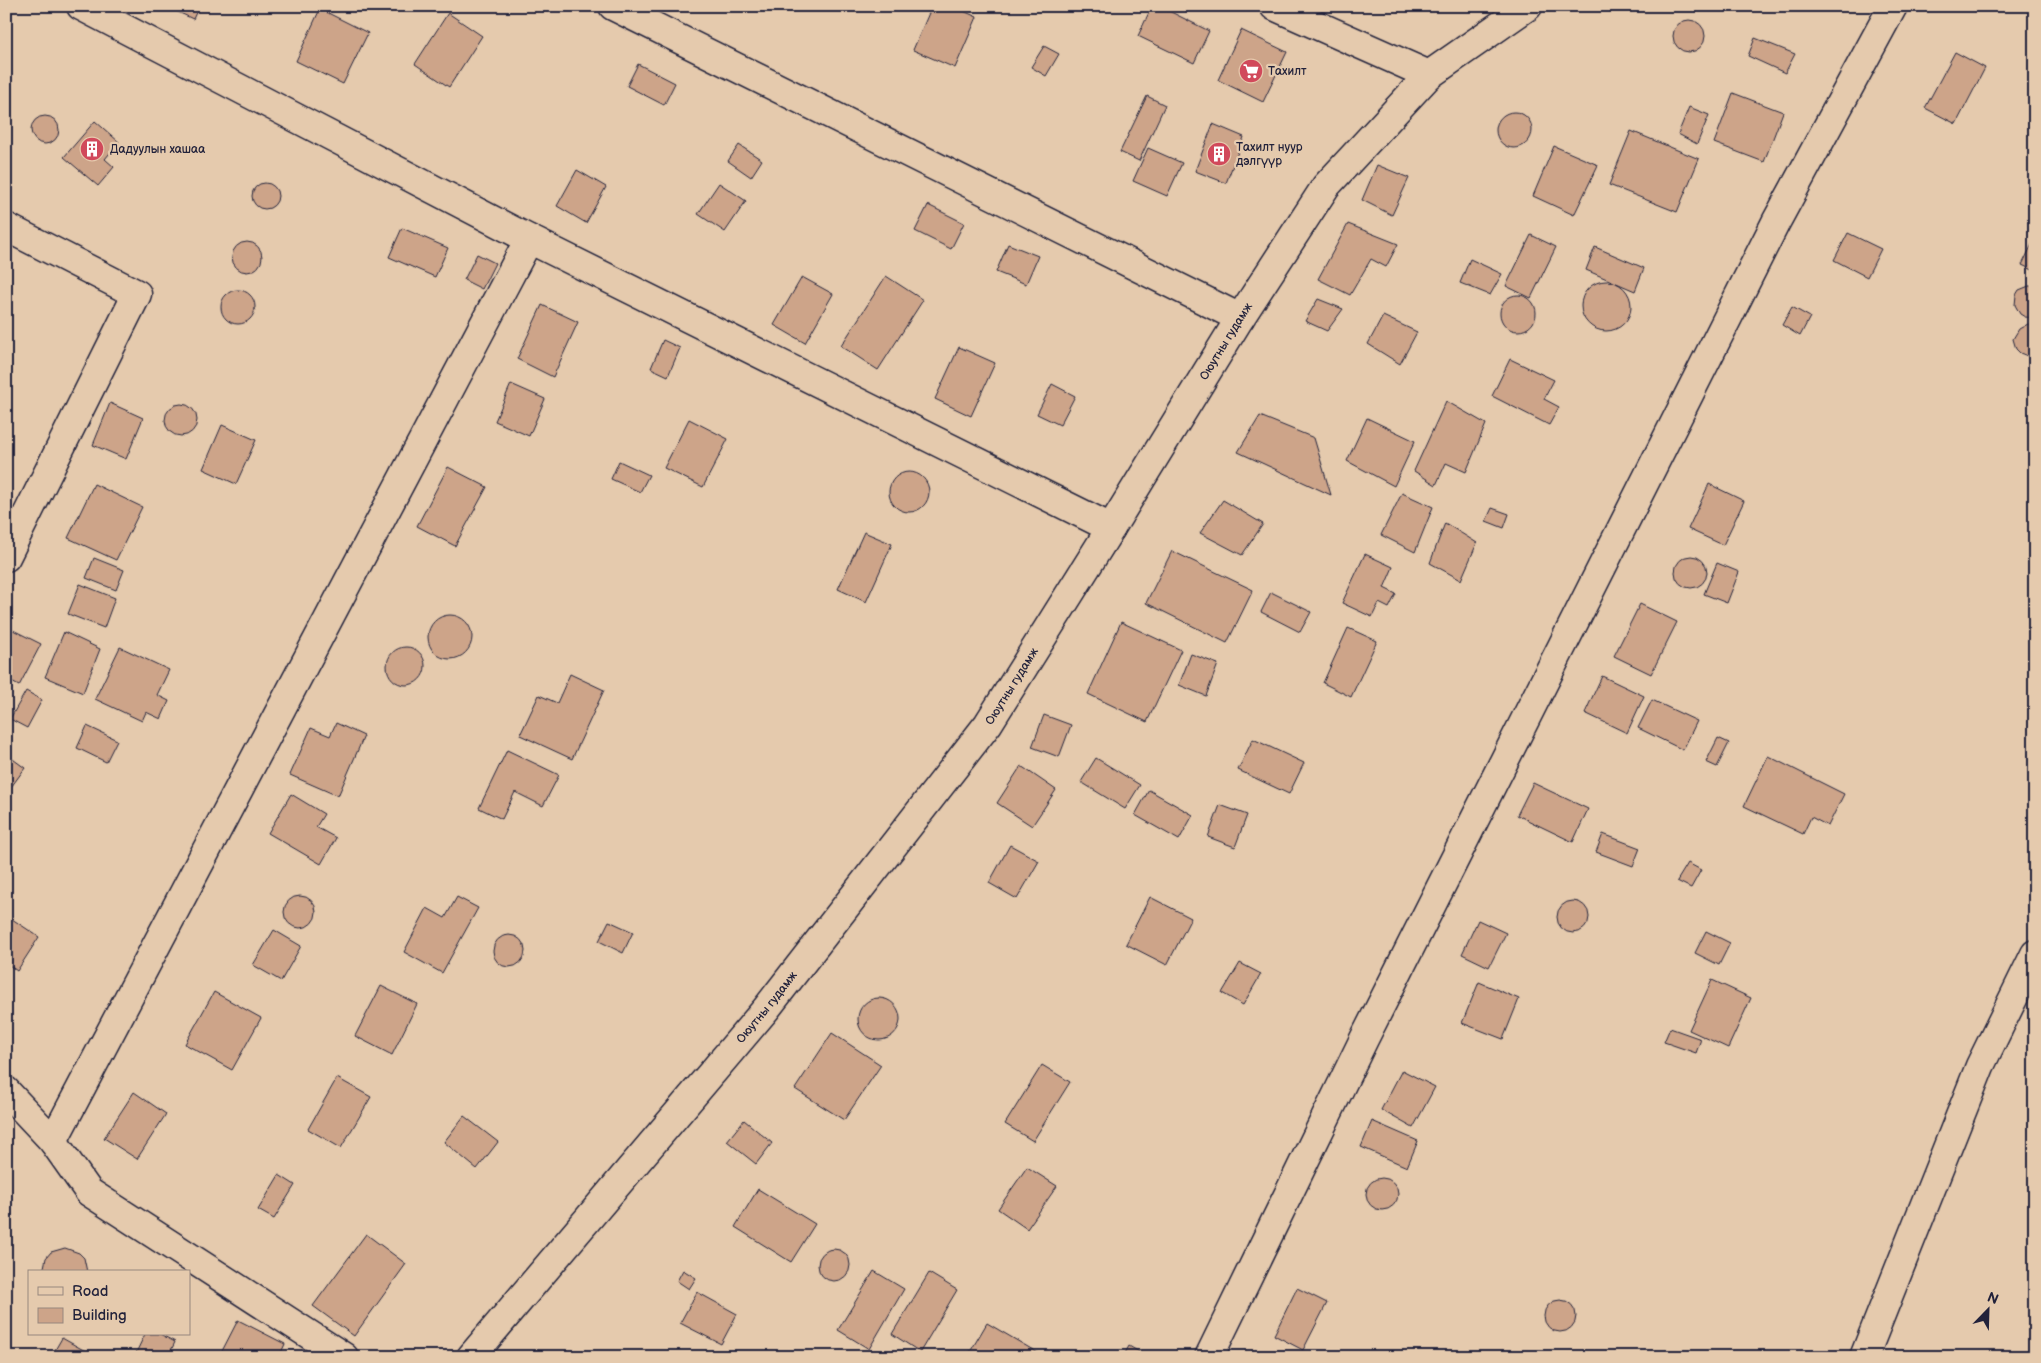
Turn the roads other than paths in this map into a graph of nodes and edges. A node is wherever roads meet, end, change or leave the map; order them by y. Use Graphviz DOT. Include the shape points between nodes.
graph roads {
  1 [pos="81,6"];
  2 [pos="613,6"];
  3 [pos="1274,6"];
  4 [pos="1528,6"];
  5 [pos="1893,6"];
  6 [pos="1429,75"];
  7 [pos="6,227"];
  8 [pos="529,239"];
  9 [pos="1240,318"];
  10 [pos="1111,528"];
  11 [pos="6,557"];
  12 [pos="2035,954"];
  13 [pos="6,1090"];
  14 [pos="53,1141"];
  15 [pos="344,1357"];
  16 [pos="471,1357"];
  17 [pos="1209,1357"];
  18 [pos="1864,1357"];
  1 -- 8 [label="street"];
  2 -- 9 [label="street"];
  3 -- 6 [label="street"];
  4 -- 6 [label="street, Оюутны гудамж"];
  5 -- 17 [label="street" via="1771,231 1364,1039"];
  6 -- 9 [label="street, Оюутны гудамж" via="1326,186"];
  7 -- 11 [label="street" via="137,294"];
  8 -- 10 [label="street"];
  8 -- 14 [label="street"];
  9 -- 10 [label="street, Оюутны гудамж"];
  10 -- 16 [label="street, Оюутны гудамж" via="988,724 766,1009"];
  12 -- 18 [label="street" via="1980,1066"];
  13 -- 14 [label="street"];
  14 -- 15 [label="street" via="89,1192"];
}
